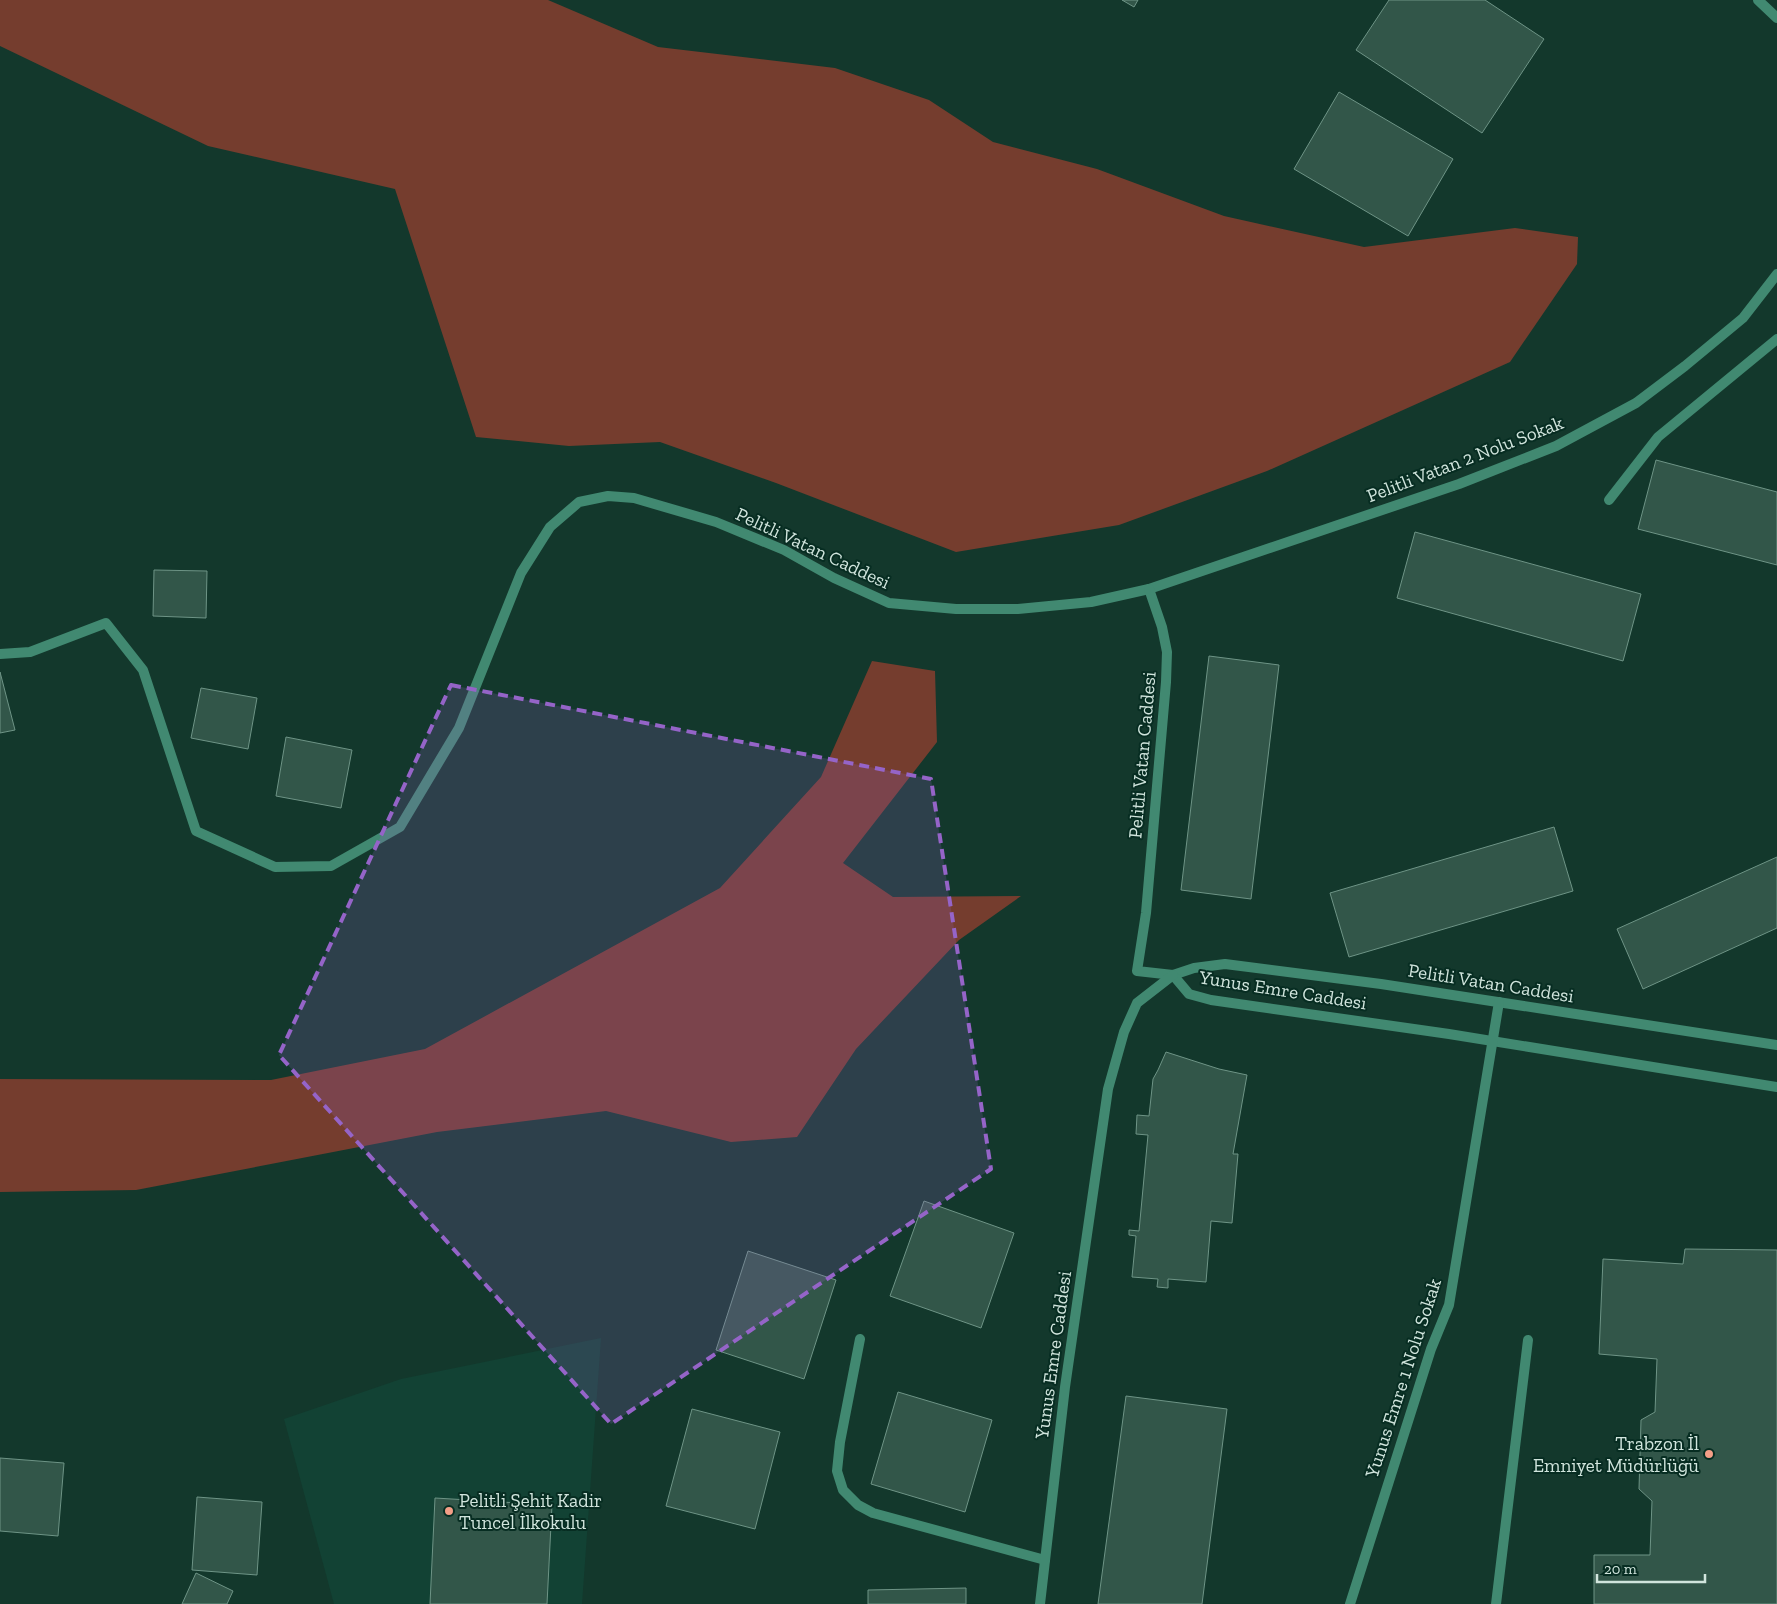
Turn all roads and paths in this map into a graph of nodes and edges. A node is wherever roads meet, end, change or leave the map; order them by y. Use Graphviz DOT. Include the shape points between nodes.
graph roads {
  1 [pos="1758,0"];
  2 [pos="1777,18"];
  3 [pos="1777,274"];
  4 [pos="1777,339"];
  5 [pos="1609,500"];
  6 [pos="1149,589"];
  7 [pos="0,654"];
  8 [pos="1173,974"];
  9 [pos="1499,1002"];
  10 [pos="1492,1041"];
  11 [pos="1777,1045"];
  12 [pos="1777,1087"];
  13 [pos="860,1338"];
  14 [pos="1528,1340"];
  15 [pos="1045,1560"];
  16 [pos="1040,1604"];
  17 [pos="1350,1604"];
  18 [pos="1496,1604"];
  1 -- 2 [label="street"];
  3 -- 6 [label="street, Pelitli Vatan 2 Nolu Sokak" via="1743,318 1685,366 1636,403 1556,446 1458,484"];
  4 -- 5 [label="street" via="1658,437"];
  6 -- 7 [label="street, Pelitli Vatan Caddesi" via="1090,602 1018,609 956,609 889,603 784,550 716,522 634,498 608,496 580,502 550,527 520,573 459,728 400,827 331,866 276,867 196,831 143,670 106,623 30,652"];
  6 -- 8 [label="street, Pelitli Vatan Caddesi" via="1168,652 1146,913 1137,971"];
  8 -- 9 [label="street, Pelitli Vatan Caddesi" via="1225,964"];
  8 -- 10 [label="street, Yunus Emre Caddesi" via="1189,994 1211,1000"];
  8 -- 15 [label="street, Yunus Emre Caddesi" via="1137,1003 1124,1032 1108,1089 1065,1387"];
  9 -- 10 [label="street, Yunus Emre 1 Nolu Sokak"];
  9 -- 11 [label="street, Pelitli Vatan Caddesi"];
  10 -- 12 [label="street, Yunus Emre Caddesi"];
  10 -- 17 [label="street, Yunus Emre 1 Nolu Sokak" via="1449,1305 1431,1349"];
  13 -- 15 [label="street" via="840,1442 837,1471 843,1490 858,1505 873,1513"];
  14 -- 18 [label="street"];
  15 -- 16 [label="street, Yunus Emre Caddesi"];
}
